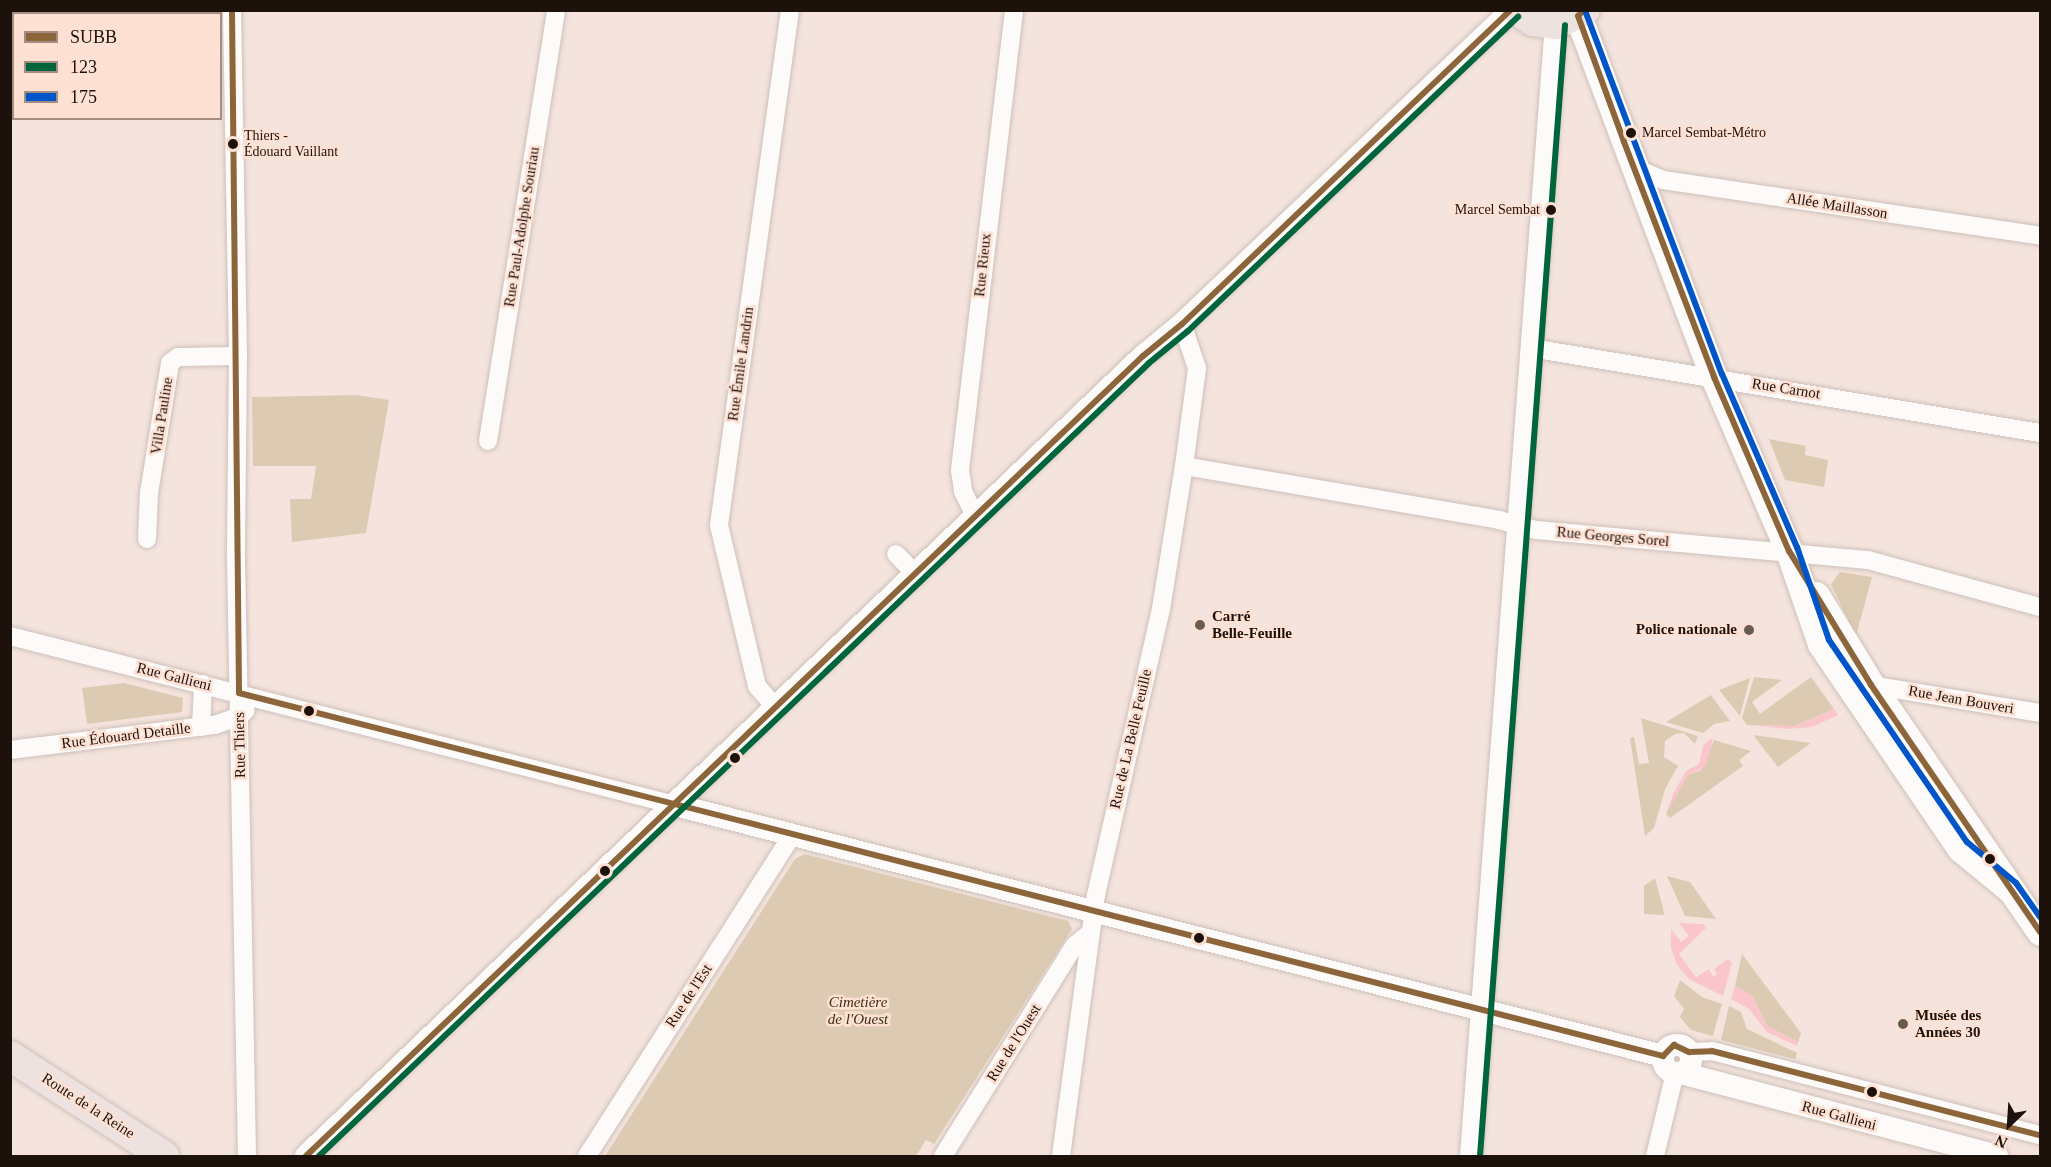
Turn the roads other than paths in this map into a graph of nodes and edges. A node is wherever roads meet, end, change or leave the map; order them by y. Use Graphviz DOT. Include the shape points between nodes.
graph roads {
  1 [pos="232,10"];
  2 [pos="790,10"];
  3 [pos="1014,10"];
  4 [pos="1512,10"];
  5 [pos="1517,10"];
  6 [pos="556,11"];
  7 [pos="1573,17"];
  8 [pos="226,51"];
  9 [pos="1635,168"];
  10 [pos="2040,236"];
  11 [pos="1182,324"];
  12 [pos="1531,348"];
  13 [pos="238,356"];
  14 [pos="1714,377"];
  15 [pos="2040,433"];
  16 [pos="488,441"];
  17 [pos="1184,466"];
  18 [pos="976,518"];
  19 [pos="1518,525"];
  20 [pos="147,539"];
  21 [pos="1789,550"];
  22 [pos="896,554"];
  23 [pos="917,576"];
  24 [pos="2040,607"];
  25 [pos="10,636"];
  26 [pos="1858,683"];
  27 [pos="203,684"];
  28 [pos="248,696"];
  29 [pos="776,708"];
  30 [pos="2040,713"];
  31 [pos="240,716"];
  32 [pos="201,727"];
  33 [pos="10,750"];
  34 [pos="675,805"];
  35 [pos="792,835"];
  36 [pos="1092,922"];
  37 [pos="2040,932"];
  38 [pos="1481,1010"];
  39 [pos="1689,1052"];
  40 [pos="10,1056"];
  41 [pos="1673,1067"];
  42 [pos="2040,1135"];
  43 [pos="164,1156"];
  44 [pos="247,1156"];
  45 [pos="306,1156"];
  46 [pos="587,1156"];
  47 [pos="943,1156"];
  48 [pos="1061,1156"];
  49 [pos="1472,1156"];
  50 [pos="1655,1156"];
  51 [pos="1997,1156"];
  1 -- 8 [label="street, Rue Thiers"];
  2 -- 29 [label="street, Rue Émile Landrin" via="719,525 757,686"];
  3 -- 18 [label="street, Rue Rieux" via="960,470 963,491"];
  4 -- 11 [label="street"];
  5 -- 7 [label="main road" via="1533,21"];
  6 -- 16 [label="street, Rue Paul-Adolphe Souriau"];
  7 -- 9 [label="main road"];
  7 -- 12 [label="street"];
  8 -- 13 [label="street, Rue Thiers"];
  9 -- 10 [label="street, Allée Maillasson" via="1663,180"];
  9 -- 14 [label="main road"];
  11 -- 17 [label="street, Rue de La Belle Feuille" via="1197,368"];
  11 -- 18 [label="street" via="1143,356"];
  12 -- 14 [label="street, Rue Carnot"];
  12 -- 19 [label="street"];
  13 -- 20 [label="street, Villa Pauline" via="178,357 170,363 149,493"];
  13 -- 28 [label="street, Rue Thiers"];
  14 -- 15 [label="street, Rue Carnot"];
  14 -- 21 [label="main road"];
  17 -- 19 [label="street, Rue Georges Sorel"];
  17 -- 36 [label="street, Rue de La Belle Feuille" via="1161,609"];
  18 -- 23 [label="street"];
  19 -- 21 [label="street, Rue Georges Sorel" via="1597,536"];
  19 -- 38 [label="street"];
  21 -- 24 [label="street, Rue Georges Sorel" via="1868,560"];
  21 -- 26 [label="main road" via="1821,644"];
  22 -- 23 [label="street"];
  23 -- 29 [label="street"];
  25 -- 27 [label="street, Rue Gallieni"];
  26 -- 30 [label="street, Rue Jean Bouveri"];
  26 -- 37 [label="main road" via="1960,848 2010,889"];
  27 -- 28 [label="street, Rue Gallieni"];
  27 -- 32 [label="street"];
  28 -- 31 [label="street"];
  28 -- 34 [label="street, Rue Gallieni"];
  29 -- 34 [label="street"];
  31 -- 32 [label="street, Rue Édouard Detaille"];
  31 -- 44 [label="street, Rue Thiers"];
  32 -- 33 [label="street, Rue Édouard Detaille"];
  34 -- 35 [label="street, Rue Gallieni"];
  34 -- 45 [label="street"];
  35 -- 36 [label="street, Rue Gallieni" via="1053,901"];
  35 -- 46 [label="street, Rue de l'Est"];
  36 -- 38 [label="street, Rue Gallieni"];
  36 -- 47 [label="street, Rue de l'Ouest"];
  36 -- 48 [label="street, Rue de La Belle Feuille"];
  38 -- 41 [label="street, Rue Gallieni"];
  38 -- 49 [label="street"];
  39 -- 41 [label="street" via="1674,1045"];
  39 -- 42 [label="street, Rue Gallieni" via="1712,1051"];
  40 -- 43 [label="main road, Route de la Reine"];
  41 -- 50 [label="street"];
  41 -- 51 [label="street, Rue Gallieni"];
}
